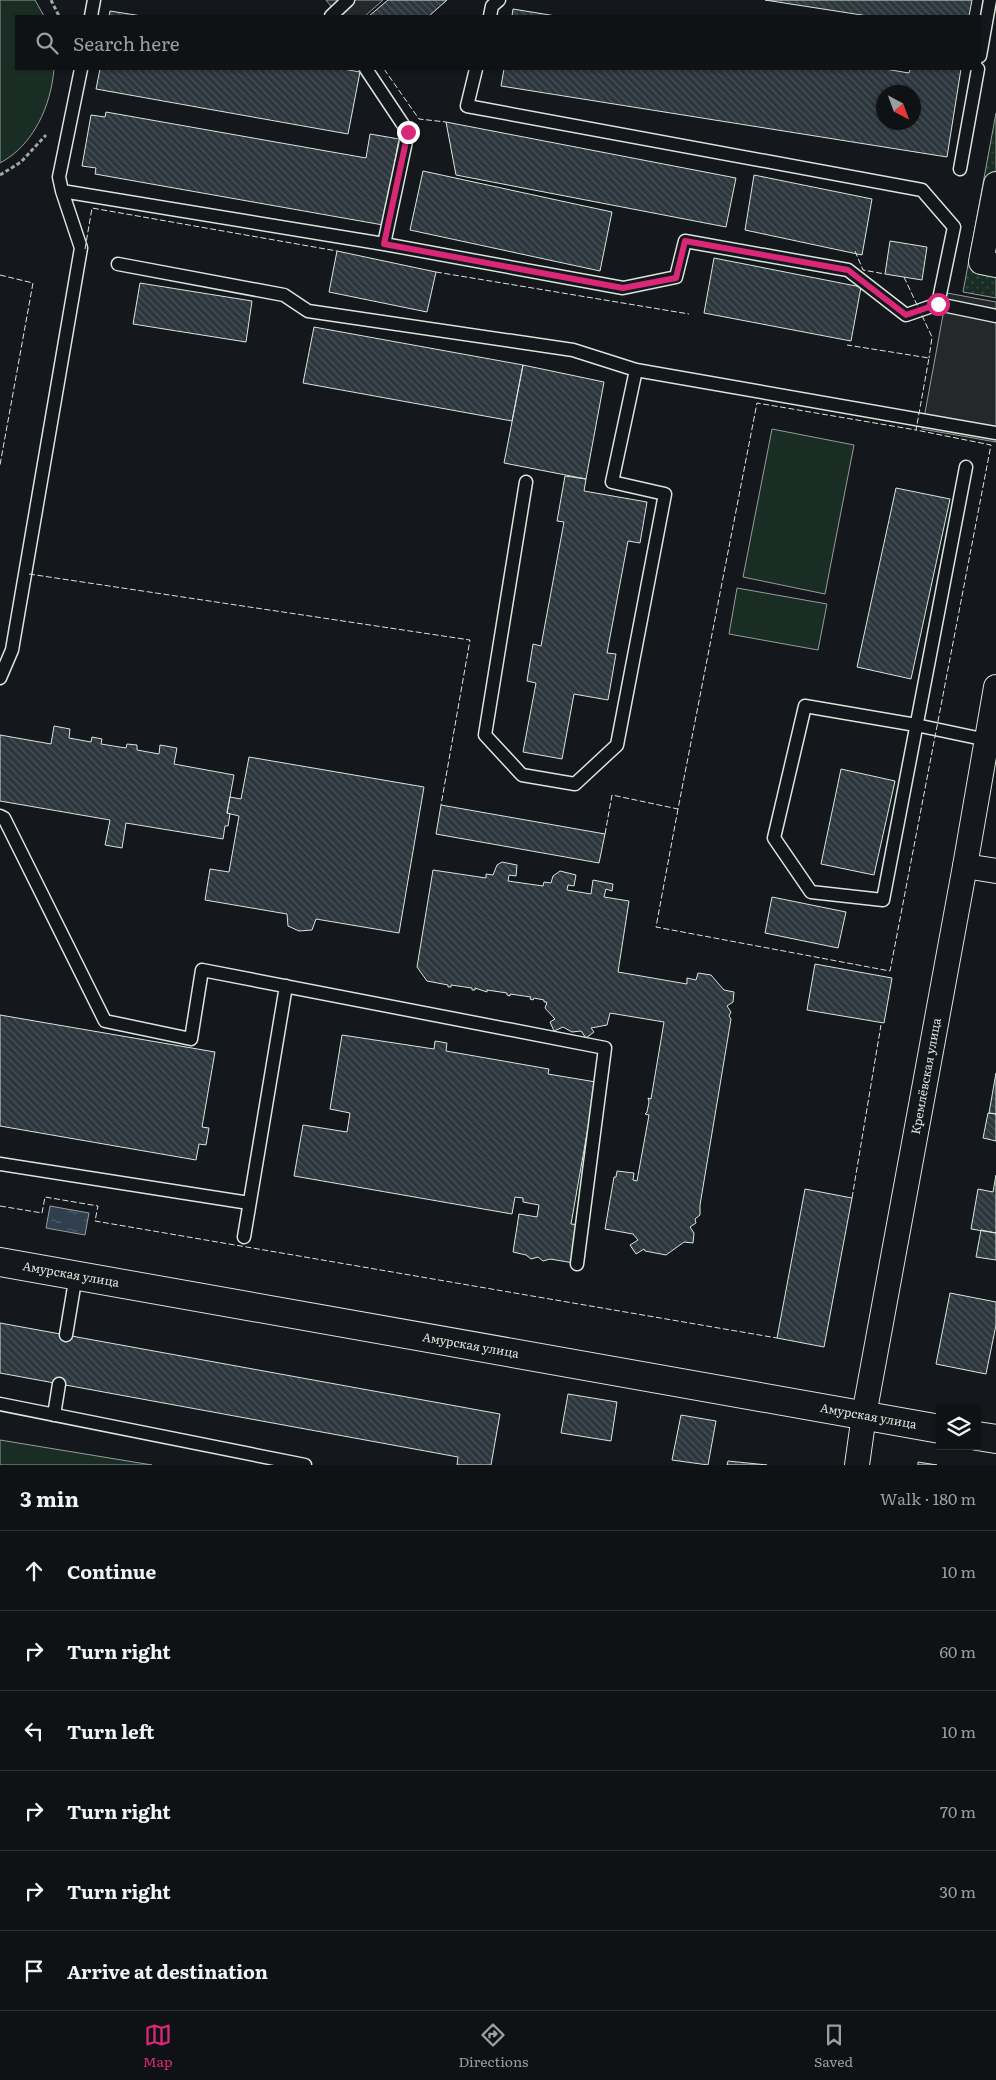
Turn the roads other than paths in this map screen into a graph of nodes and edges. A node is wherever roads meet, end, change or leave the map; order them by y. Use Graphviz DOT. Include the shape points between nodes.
graph roads {
  1 [pos="94,0"];
  2 [pos="348,0"];
  3 [pos="499,0"];
  4 [pos="990,0"];
  5 [pos="91,15"];
  6 [pos="332,15"];
  7 [pos="490,15"];
  8 [pos="981,50"];
  9 [pos="80,70"];
  10 [pos="367,70"];
  11 [pos="476,70"];
  12 [pos="978,70"];
  13 [pos="960,170"];
  14 [pos="996,184"];
  15 [pos="62,191"];
  16 [pos="384,244"];
  17 [pos="118,264"];
  18 [pos="988,264"];
  19 [pos="938,304"];
  20 [pos="996,316"];
  21 [pos="636,370"];
  22 [pos="996,433"];
  23 [pos="966,467"];
  24 [pos="526,482"];
  25 [pos="0,678"];
  26 [pos="996,687"];
  27 [pos="916,725"];
  28 [pos="987,740"];
  29 [pos="0,816"];
  30 [pos="966,866"];
  31 [pos="996,871"];
  32 [pos="286,986"];
  33 [pos="0,1164"];
  34 [pos="249,1203"];
  35 [pos="244,1238"];
  36 [pos="0,1262"];
  37 [pos="577,1264"];
  38 [pos="76,1275"];
  39 [pos="66,1335"];
  40 [pos="59,1384"];
  41 [pos="0,1404"];
  42 [pos="54,1415"];
  43 [pos="864,1415"];
  44 [pos="936,1428"];
  45 [pos="981,1437"];
  46 [pos="996,1439"];
  47 [pos="305,1465"];
  48 [pos="857,1465"];
  1 -- 5 [label="lane"];
  2 -- 6 [label="lane"];
  3 -- 7 [label="lane" via="492,6"];
  4 -- 8 [label="lane"];
  9 -- 15 [label="lane" via="59,177"];
  10 -- 16 [label="lane" via="408,132"];
  11 -- 19 [label="lane" via="467,106 922,190 954,227"];
  12 -- 13 [label="lane"];
  14 -- 18 [label="street"];
  15 -- 16 [label="lane"];
  15 -- 25 [label="lane" via="81,248 12,650"];
  16 -- 19 [label="lane" via="623,288 676,278 685,241 848,270 906,315"];
  17 -- 21 [label="lane" via="284,295 308,311 573,350"];
  19 -- 20 [label="lane"];
  21 -- 22 [label="lane"];
  21 -- 24 [label="lane" via="612,482 665,494 617,745 575,784 522,775 485,735"];
  23 -- 27 [label="lane"];
  26 -- 28 [label="street, Кремлёвская улица"];
  27 -- 27 [label="lane" via="805,706 774,838 811,892 883,900"];
  27 -- 28 [label="lane"];
  28 -- 30 [label="street, Кремлёвская улица"];
  29 -- 32 [label="lane" via="4,818 104,1021 191,1039 202,970"];
  30 -- 31 [label="street"];
  30 -- 43 [label="street, Кремлёвская улица"];
  32 -- 34 [label="lane"];
  32 -- 37 [label="lane" via="605,1048"];
  33 -- 34 [label="lane"];
  34 -- 35 [label="lane"];
  36 -- 38 [label="street, Амурская улица"];
  38 -- 39 [label="lane"];
  38 -- 43 [label="street, Амурская улица"];
  40 -- 42 [label="lane"];
  41 -- 42 [label="lane"];
  42 -- 47 [label="lane"];
  43 -- 44 [label="street, Амурская улица"];
  43 -- 48 [label="street, Кремлёвская улица"];
  45 -- 46 [label="street"];
}
